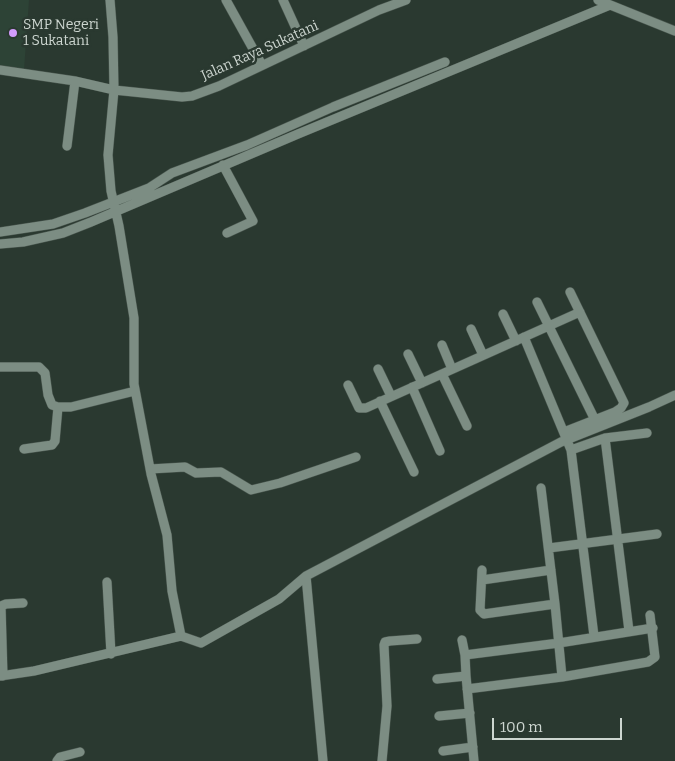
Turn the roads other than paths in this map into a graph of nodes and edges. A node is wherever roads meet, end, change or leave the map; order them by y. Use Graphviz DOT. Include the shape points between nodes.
graph roads {
  1 [pos="110,0"];
  2 [pos="226,0"];
  3 [pos="283,0"];
  4 [pos="406,0"];
  5 [pos="598,0"];
  6 [pos="610,5"];
  7 [pos="675,31"];
  8 [pos="304,46"];
  9 [pos="445,62"];
  10 [pos="262,65"];
  11 [pos="0,70"];
  12 [pos="75,81"];
  13 [pos="114,90"];
  14 [pos="273,133"];
  15 [pos="276,143"];
  16 [pos="67,146"];
  17 [pos="223,165"];
  18 [pos="112,201"];
  19 [pos="116,215"];
  20 [pos="38,227"];
  21 [pos="0,232"];
  22 [pos="228,233"];
  23 [pos="41,238"];
  24 [pos="0,244"];
  25 [pos="570,292"];
  26 [pos="537,302"];
  27 [pos="580,312"];
  28 [pos="503,314"];
  29 [pos="548,326"];
  30 [pos="471,329"];
  31 [pos="520,339"];
  32 [pos="442,345"];
  33 [pos="408,354"];
  34 [pos="484,355"];
  35 [pos="0,367"];
  36 [pos="378,369"];
  37 [pos="452,369"];
  38 [pos="442,374"];
  39 [pos="422,383"];
  40 [pos="348,385"];
  41 [pos="412,387"];
  42 [pos="135,391"];
  43 [pos="675,394"];
  44 [pos="390,396"];
  45 [pos="380,401"];
  46 [pos="58,408"];
  47 [pos="595,420"];
  48 [pos="467,426"];
  49 [pos="646,433"];
  50 [pos="565,436"];
  51 [pos="606,438"];
  52 [pos="24,449"];
  53 [pos="571,450"];
  54 [pos="440,451"];
  55 [pos="356,456"];
  56 [pos="150,469"];
  57 [pos="414,472"];
  58 [pos="541,488"];
  59 [pos="656,534"];
  60 [pos="618,539"];
  61 [pos="584,543"];
  62 [pos="549,548"];
  63 [pos="482,570"];
  64 [pos="552,570"];
  65 [pos="306,576"];
  66 [pos="482,580"];
  67 [pos="108,582"];
  68 [pos="23,603"];
  69 [pos="555,604"];
  70 [pos="650,616"];
  71 [pos="653,628"];
  72 [pos="629,631"];
  73 [pos="181,636"];
  74 [pos="594,636"];
  75 [pos="417,639"];
  76 [pos="462,640"];
  77 [pos="559,643"];
  78 [pos="111,654"];
  79 [pos="465,655"];
  80 [pos="2,676"];
  81 [pos="466,676"];
  82 [pos="562,677"];
  83 [pos="437,679"];
  84 [pos="467,689"];
  85 [pos="470,713"];
  86 [pos="439,716"];
  87 [pos="473,747"];
  88 [pos="442,751"];
  89 [pos="80,752"];
  90 [pos="57,761"];
  91 [pos="323,761"];
  92 [pos="382,761"];
  93 [pos="474,761"];
  1 -- 13 [label="street"];
  2 -- 10 [label="street"];
  3 -- 8 [label="street"];
  4 -- 8 [label="street, Jalan Raya Sukatani"];
  5 -- 6 [label="street"];
  6 -- 7 [label="street"];
  6 -- 15 [label="street"];
  8 -- 10 [label="street, Jalan Raya Sukatani"];
  9 -- 14 [label="street"];
  10 -- 13 [label="street, Jalan Raya Sukatani" via="192,96"];
  11 -- 12 [label="street, Jalan Raya Sukatani"];
  12 -- 13 [label="street, Jalan Raya Sukatani"];
  12 -- 16 [label="street"];
  13 -- 18 [label="street" via="108,155"];
  14 -- 15 [label="street"];
  14 -- 18 [label="street"];
  15 -- 17 [label="street"];
  17 -- 19 [label="street"];
  17 -- 22 [label="street" via="253,221"];
  18 -- 19 [label="street"];
  18 -- 20 [label="street" via="60,222"];
  19 -- 23 [label="street"];
  19 -- 42 [label="street" via="134,318"];
  20 -- 21 [label="street"];
  20 -- 23 [label="street"];
  23 -- 24 [label="street"];
  25 -- 27 [label="street"];
  26 -- 29 [label="street"];
  27 -- 29 [label="street"];
  27 -- 47 [label="street" via="624,403 615,412"];
  28 -- 31 [label="street"];
  29 -- 31 [label="street"];
  29 -- 47 [label="street"];
  30 -- 34 [label="street"];
  31 -- 34 [label="street"];
  31 -- 50 [label="street"];
  32 -- 37 [label="street"];
  33 -- 39 [label="street"];
  34 -- 37 [label="street"];
  35 -- 46 [label="street" via="39,367 45,373 50,400"];
  36 -- 44 [label="street"];
  37 -- 38 [label="street"];
  38 -- 39 [label="street"];
  38 -- 48 [label="street"];
  39 -- 41 [label="street"];
  40 -- 45 [label="street" via="360,408"];
  41 -- 44 [label="street"];
  41 -- 54 [label="street"];
  42 -- 46 [label="street"];
  42 -- 56 [label="street"];
  43 -- 50 [label="street" via="649,407"];
  44 -- 45 [label="street"];
  45 -- 57 [label="street"];
  46 -- 52 [label="street" via="55,442"];
  47 -- 50 [label="street"];
  49 -- 51 [label="street"];
  50 -- 53 [label="street"];
  50 -- 65 [label="street"];
  51 -- 53 [label="street"];
  51 -- 60 [label="street"];
  53 -- 61 [label="street"];
  55 -- 56 [label="street" via="251,490 221,472 196,473 185,467"];
  56 -- 73 [label="street" via="167,535 172,591"];
  58 -- 62 [label="street"];
  59 -- 60 [label="street"];
  60 -- 61 [label="street"];
  60 -- 72 [label="street"];
  61 -- 62 [label="street"];
  61 -- 74 [label="street"];
  62 -- 64 [label="street"];
  63 -- 66 [label="street"];
  64 -- 66 [label="street"];
  64 -- 69 [label="street"];
  65 -- 73 [label="street" via="278,600 201,643"];
  65 -- 91 [label="street"];
  66 -- 69 [label="street" via="480,610 484,614"];
  67 -- 78 [label="street"];
  68 -- 80 [label="street" via="6,604 0,608"];
  69 -- 77 [label="street"];
  70 -- 71 [label="street"];
  71 -- 72 [label="street"];
  71 -- 82 [label="street" via="655,657 652,660"];
  72 -- 74 [label="street"];
  73 -- 78 [label="street"];
  74 -- 77 [label="street"];
  75 -- 92 [label="street" via="390,641 384,645 387,706"];
  76 -- 79 [label="street"];
  77 -- 79 [label="street"];
  77 -- 82 [label="street"];
  78 -- 80 [label="street"];
  79 -- 81 [label="street"];
  81 -- 83 [label="street"];
  81 -- 84 [label="street"];
  82 -- 84 [label="street"];
  84 -- 85 [label="street"];
  85 -- 86 [label="street"];
  85 -- 87 [label="street"];
  87 -- 88 [label="street"];
  87 -- 93 [label="street"];
  89 -- 90 [label="street" via="60,757"];
}
